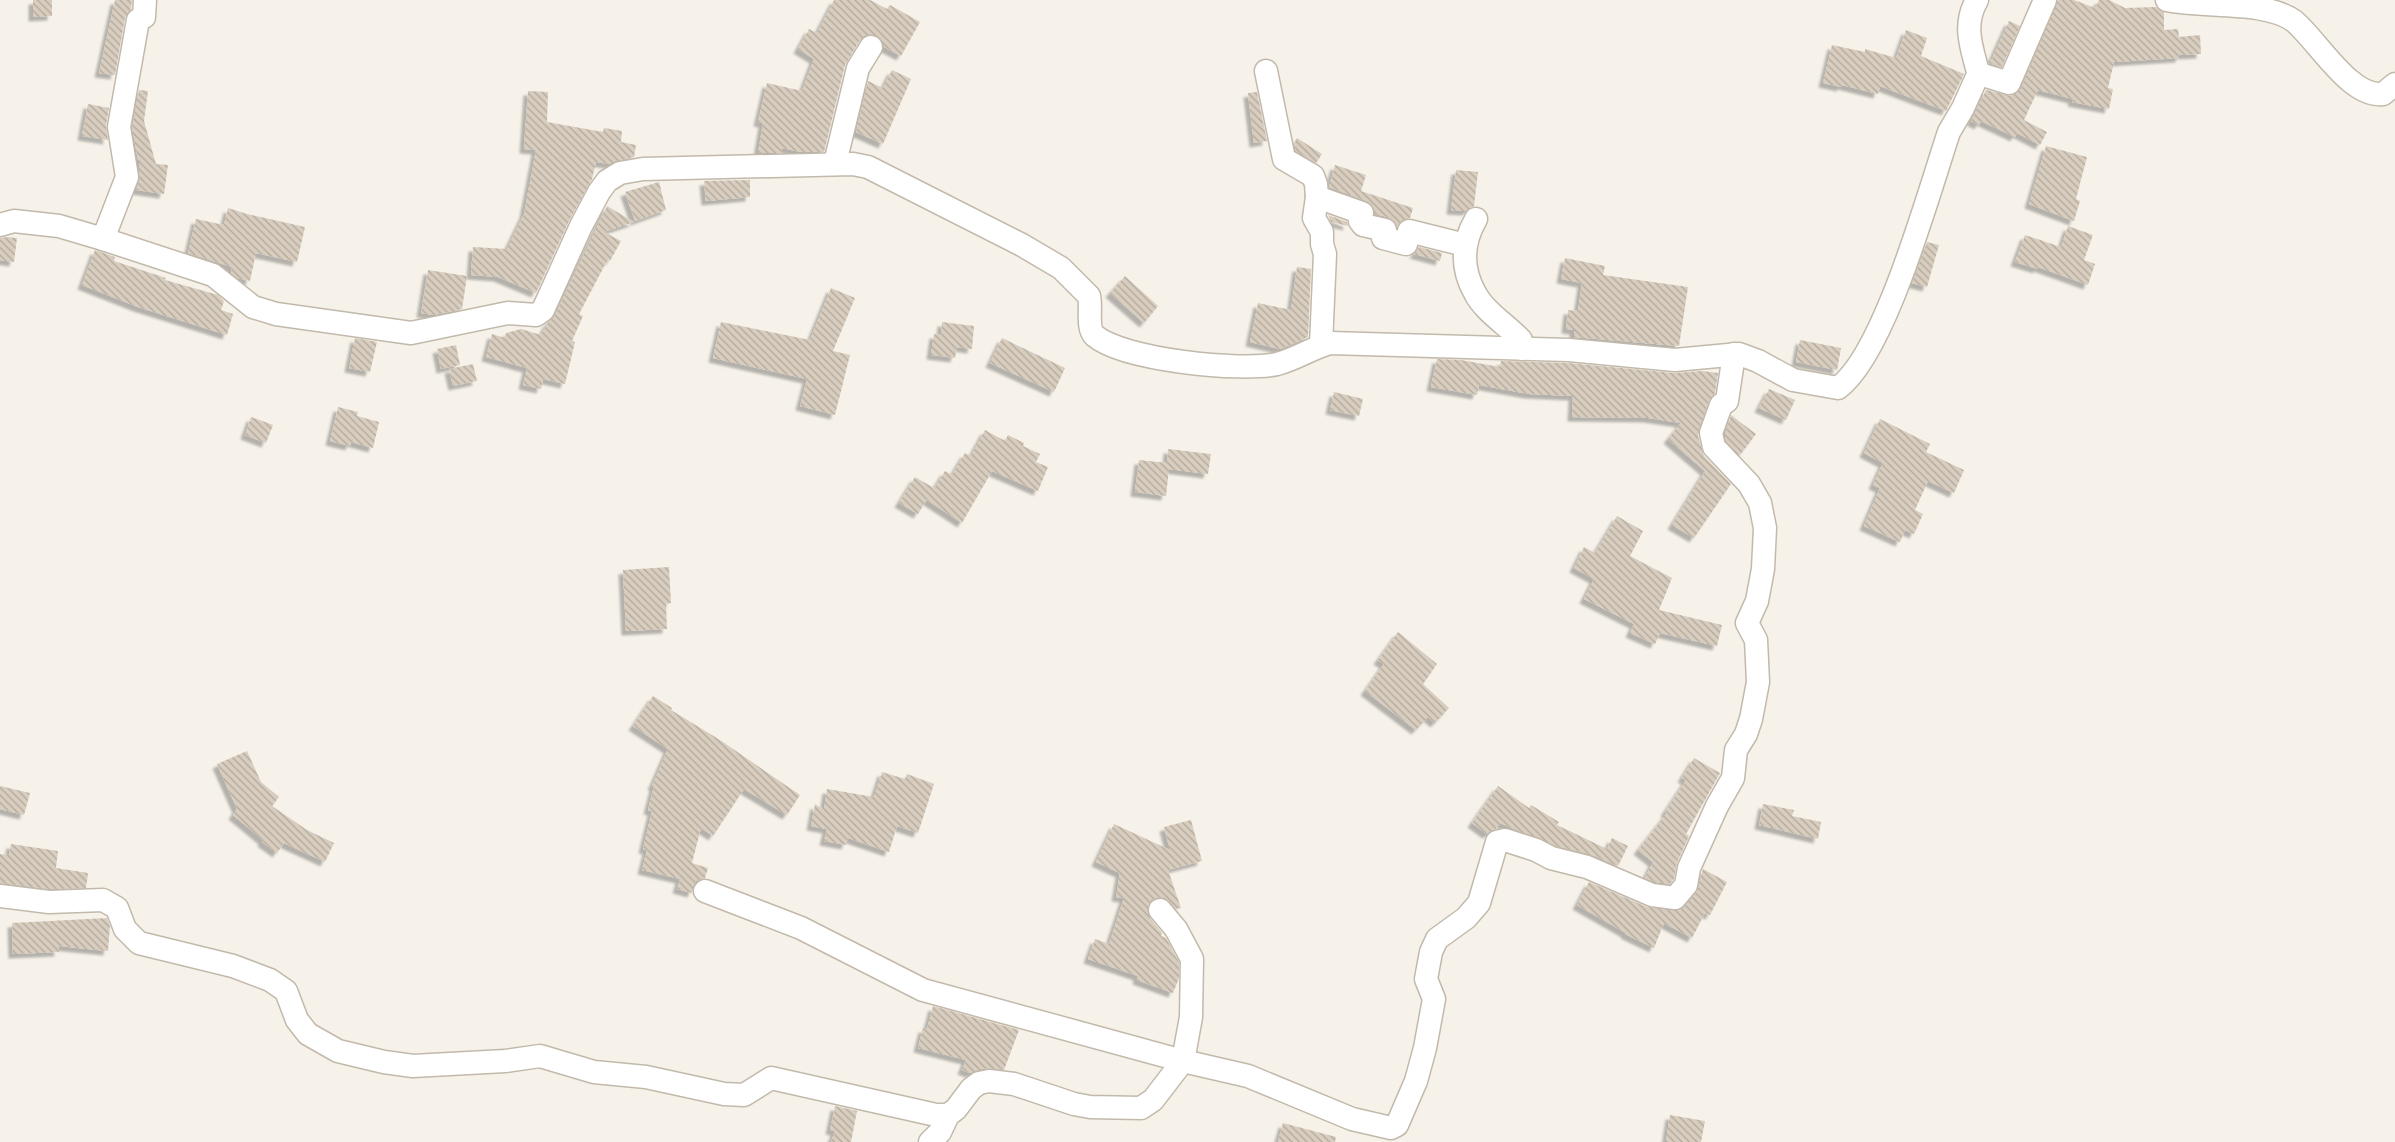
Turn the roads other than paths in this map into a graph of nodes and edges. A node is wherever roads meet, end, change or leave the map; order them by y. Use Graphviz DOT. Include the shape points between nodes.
graph roads {
  1 [pos="144,0"];
  2 [pos="1977,0"];
  3 [pos="2045,0"];
  4 [pos="2167,0"];
  5 [pos="871,47"];
  6 [pos="1266,71"];
  7 [pos="1979,76"];
  8 [pos="2395,84"];
  9 [pos="835,163"];
  10 [pos="1317,196"];
  11 [pos="1476,219"];
  12 [pos="0,225"];
  13 [pos="103,239"];
  14 [pos="1465,244"];
  15 [pos="1321,345"];
  16 [pos="1522,349"];
  17 [pos="1734,354"];
  18 [pos="705,891"];
  19 [pos="0,896"];
  20 [pos="1160,910"];
  21 [pos="1183,1061"];
  22 [pos="948,1115"];
  23 [pos="930,1142"];
  1 -- 13 [label="street" via="144,17 138,20 119,127 127,177"];
  2 -- 7 [label="street" via="1968,24"];
  3 -- 7 [label="street" via="2009,83"];
  4 -- 8 [label="street" via="2263,8 2281,13 2293,20 2346,77 2365,92 2383,94"];
  5 -- 9 [label="street" via="858,68"];
  6 -- 10 [label="street" via="1284,159 1313,176"];
  7 -- 17 [label="street" via="1949,132 1880,330 1846,383 1838,388 1805,384 1745,355"];
  9 -- 13 [label="street" via="620,173 607,181 599,192 543,310 536,315 508,313 411,334 276,314 254,307 213,275"];
  9 -- 15 [label="street" via="868,167 1022,244 1060,268 1089,296 1094,336 1118,346 1156,358 1223,367 1276,364 1305,355"];
  10 -- 14 [label="street" via="1362,212 1360,221 1363,225 1385,230 1384,238 1406,244 1409,231"];
  10 -- 15 [label="street" via="1314,218 1322,232 1325,254"];
  11 -- 14 [label="street"];
  12 -- 13 [label="street" via="14,221 59,226"];
  14 -- 16 [label="street" via="1464,262 1475,294 1521,340"];
  15 -- 16 [label="street"];
  16 -- 17 [label="street" via="1675,360"];
  17 -- 21 [label="street" via="1727,401 1721,406 1711,433 1714,448 1749,484 1760,503 1765,528 1763,569 1747,623 1756,640 1758,682 1751,719 1736,750 1733,778 1689,868 1686,885 1675,898 1652,895 1587,867 1504,840 1497,842 1479,903 1466,918 1437,939 1431,952 1426,978 1434,998 1425,1048 1398,1125 1391,1128 1352,1119 1248,1076"];
  18 -- 21 [label="street" via="801,928 923,990"];
  19 -- 22 [label="street" via="50,902 112,902 125,929 139,943 232,966 270,980 286,990 296,1020 308,1034 338,1051 384,1062 451,1066 540,1056 594,1072 646,1078 724,1094 744,1095 771,1078"];
  20 -- 21 [label="street" via="1176,929 1192,959 1191,1017"];
  21 -- 22 [label="street" via="1153,1100 1141,1108 1090,1107 1014,1084 989,1081 970,1089"];
  22 -- 23 [label="street" via="940,1132"];
}
